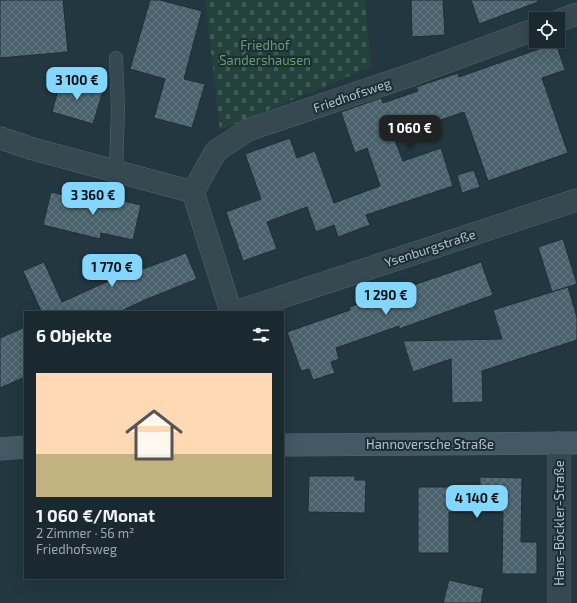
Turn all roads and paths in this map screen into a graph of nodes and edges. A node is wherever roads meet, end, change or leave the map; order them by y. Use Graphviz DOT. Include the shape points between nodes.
graph roads {
  1 [pos="577,14"];
  2 [pos="565,18"];
  3 [pos="529,32"];
  4 [pos="116,58"];
  5 [pos="0,138"];
  6 [pos="116,171"];
  7 [pos="193,192"];
  8 [pos="577,200"];
  9 [pos="231,311"];
  10 [pos="239,311"];
  11 [pos="568,443"];
  12 [pos="284,445"];
  13 [pos="24,447"];
  14 [pos="0,449"];
  15 [pos="559,603"];
  1 -- 2 [label="street"];
  3 -- 7 [label="street, Friedhofsweg" via="414,74 248,130 216,151"];
  4 -- 6 [label="lane"];
  5 -- 6 [label="street"];
  6 -- 7 [label="street"];
  7 -- 9 [label="street"];
  8 -- 10 [label="street, Ysenburgstraße"];
  11 -- 12 [label="main road, Hannoversche Straße"];
  11 -- 15 [label="street, Hans-Böckler-Straße"];
  13 -- 14 [label="main road"];
}
